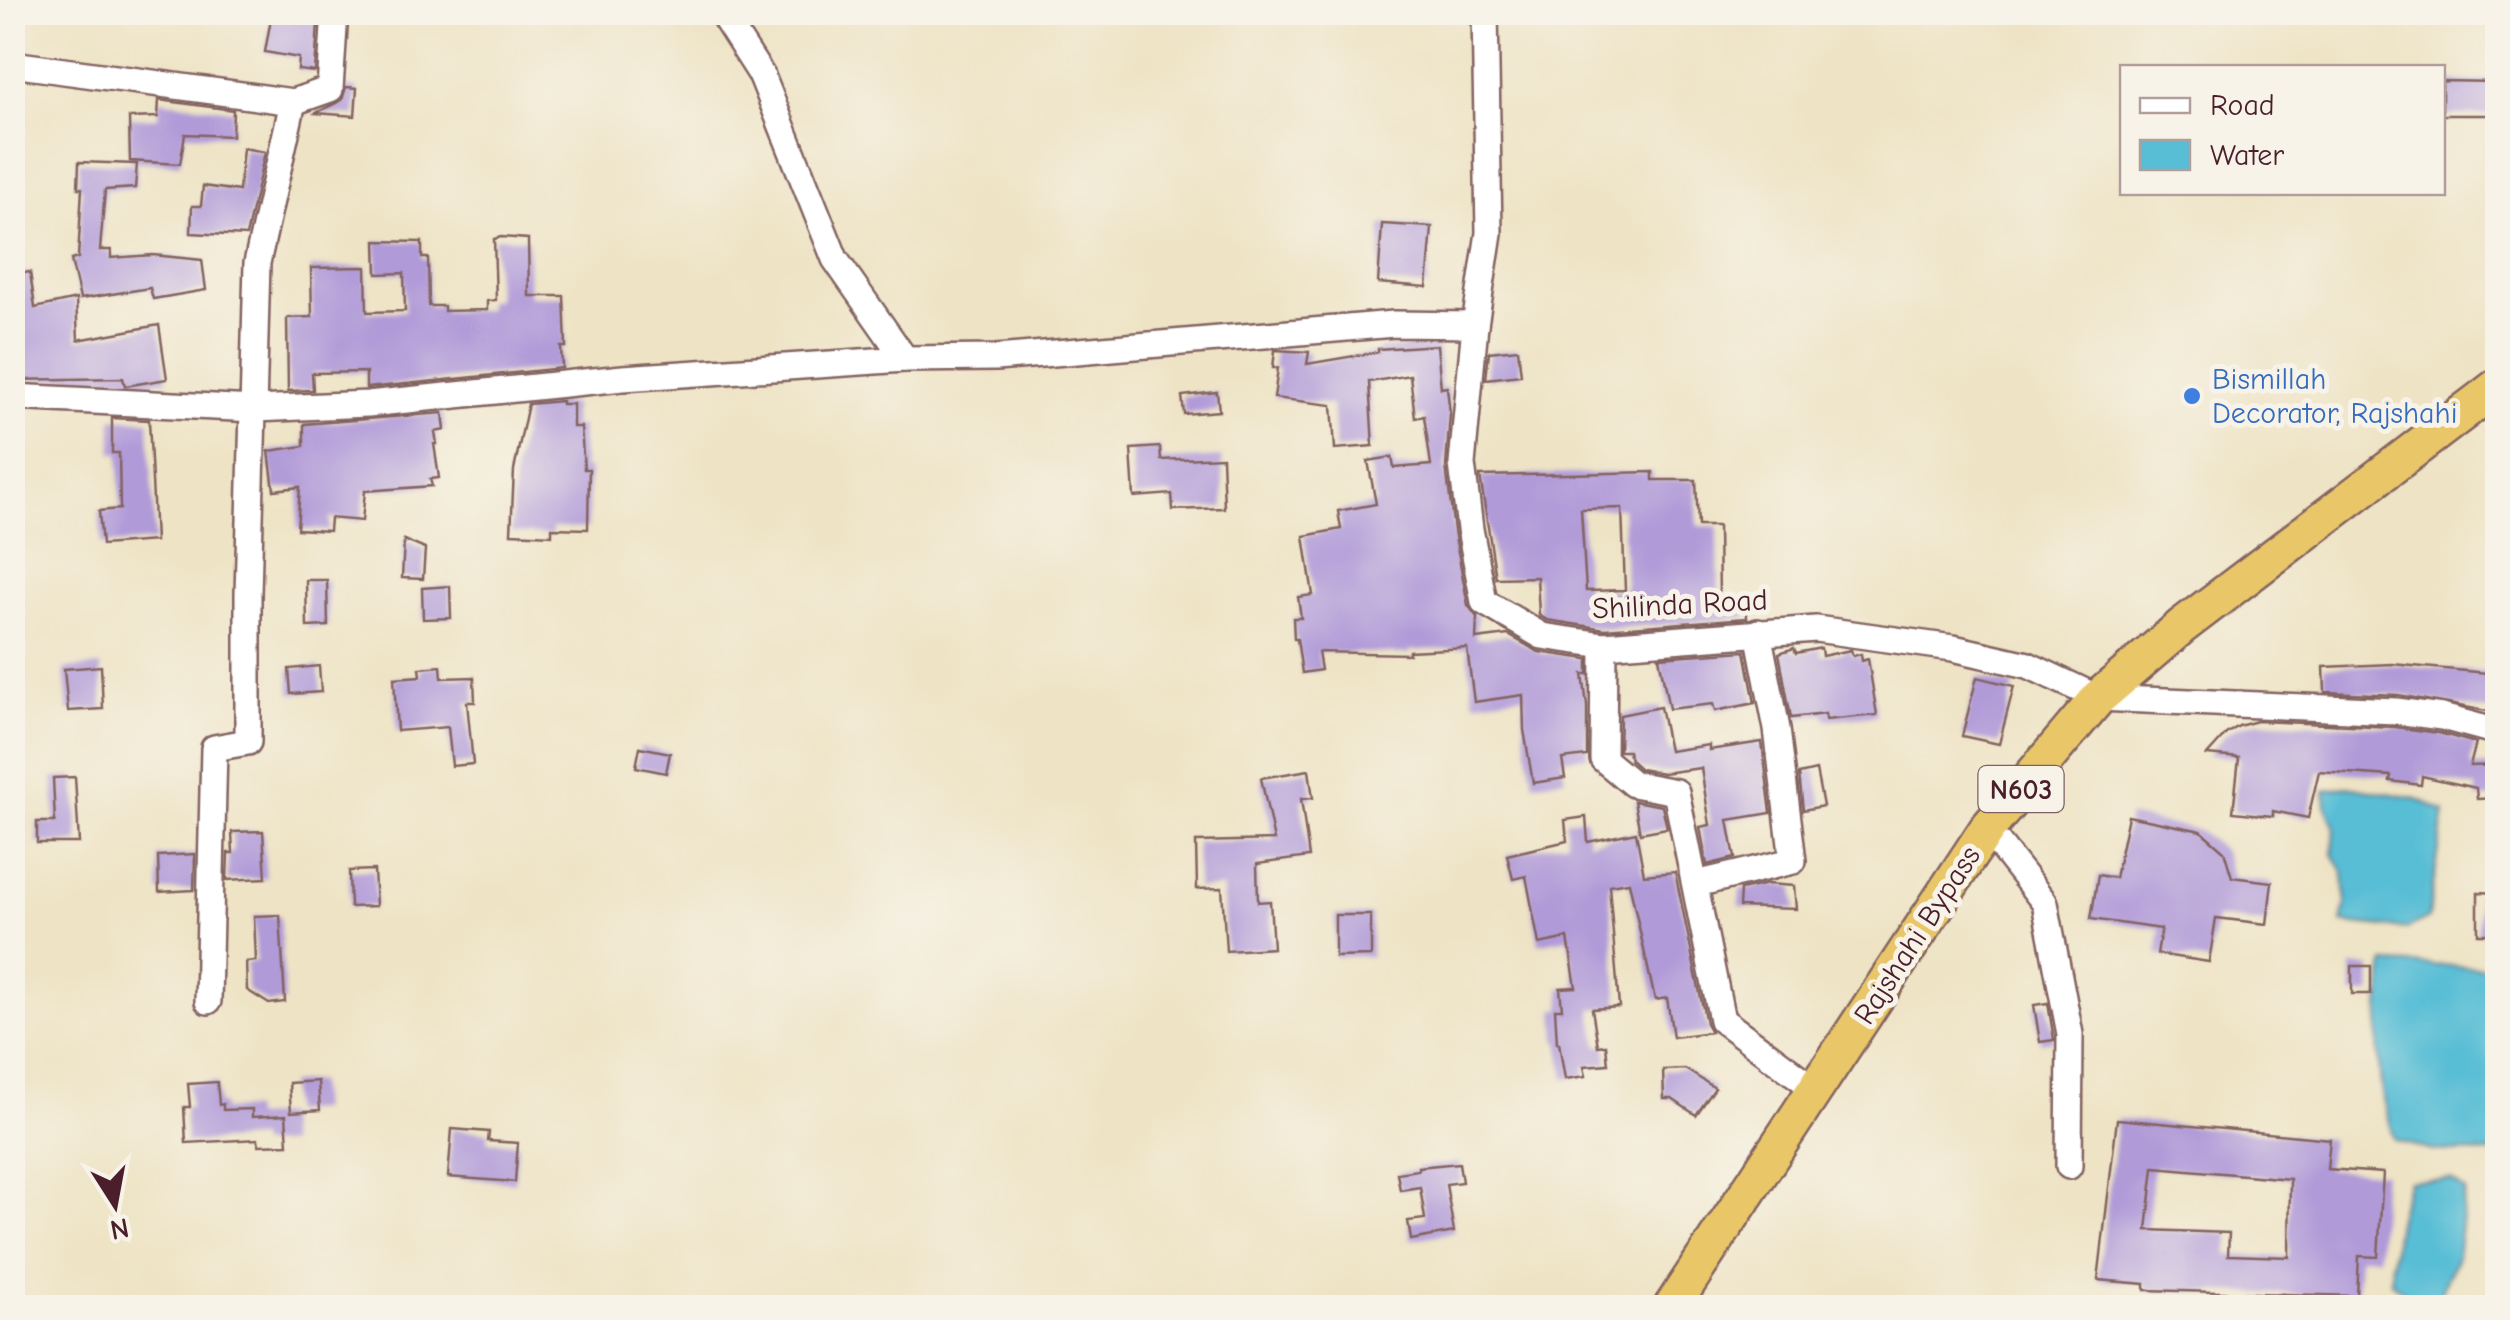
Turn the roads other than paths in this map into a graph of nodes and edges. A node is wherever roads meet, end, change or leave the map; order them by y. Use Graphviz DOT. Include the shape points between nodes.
graph roads {
  1 [pos="334,12"];
  2 [pos="721,12"];
  3 [pos="1484,12"];
  4 [pos="12,64"];
  5 [pos="294,102"];
  6 [pos="1475,325"];
  7 [pos="906,359"];
  8 [pos="2498,386"];
  9 [pos="12,397"];
  10 [pos="255,409"];
  11 [pos="1758,632"];
  12 [pos="1604,646"];
  13 [pos="2098,698"];
  14 [pos="2498,732"];
  15 [pos="1987,829"];
  16 [pos="1696,884"];
  17 [pos="208,1001"];
  18 [pos="1815,1089"];
  19 [pos="2069,1166"];
  20 [pos="1672,1308"];
  1 -- 5 [label="street" via="330,89"];
  2 -- 7 [label="street" via="762,76 835,259"];
  3 -- 6 [label="street" via="1489,233"];
  4 -- 5 [label="street"];
  5 -- 10 [label="street" via="257,263"];
  6 -- 7 [label="street" via="1394,324 1015,357"];
  6 -- 12 [label="street, Shilinda Road" via="1462,464 1484,602 1542,636"];
  7 -- 10 [label="street"];
  8 -- 13 [label="highway, Rajshahi Bypass / N603" via="2182,626"];
  9 -- 10 [label="street"];
  10 -- 17 [label="street" via="248,742 214,748"];
  11 -- 12 [label="street, Shilinda Road"];
  11 -- 13 [label="street, Shilinda Road" via="1816,629 1953,648 2028,665"];
  11 -- 16 [label="street" via="1793,860"];
  12 -- 16 [label="street" via="1603,758 1633,784 1676,792"];
  13 -- 14 [label="street" via="2396,711"];
  13 -- 15 [label="highway, Rajshahi Bypass / N603"];
  15 -- 18 [label="highway, Rajshahi Bypass / N603"];
  15 -- 19 [label="street" via="2045,903 2070,1034"];
  16 -- 18 [label="street" via="1722,1020"];
  18 -- 20 [label="highway, Rajshahi Bypass / N603"];
}
